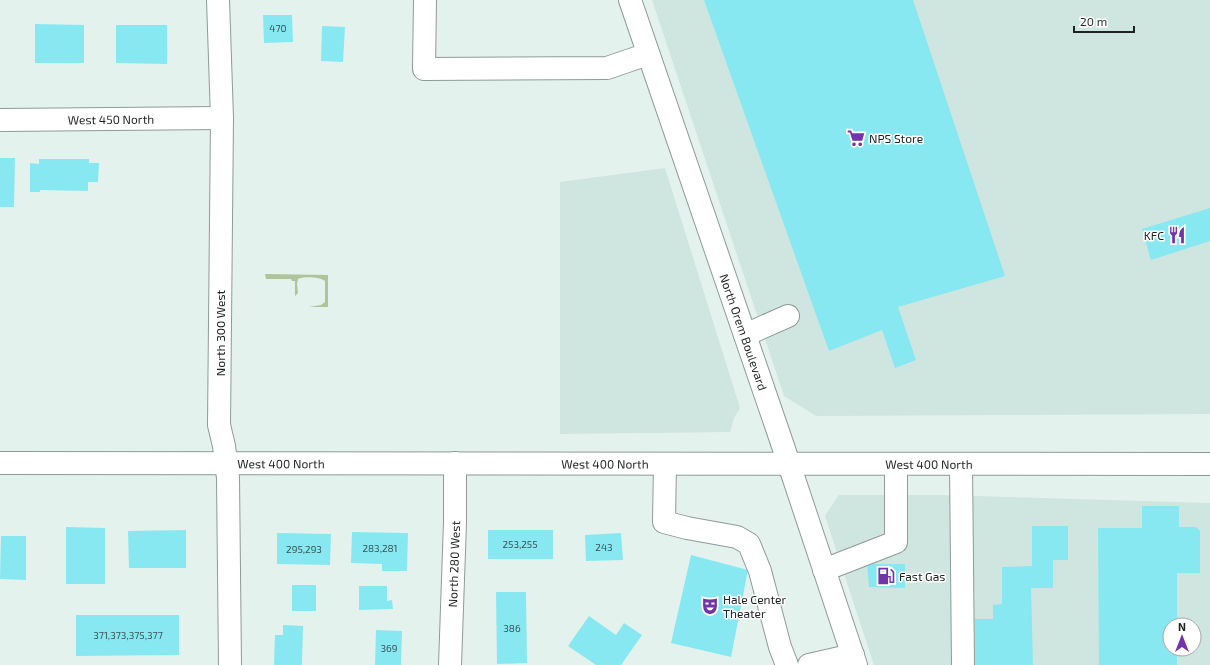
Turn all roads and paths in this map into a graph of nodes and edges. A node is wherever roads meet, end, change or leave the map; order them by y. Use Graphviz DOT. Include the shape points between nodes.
graph roads {
  1 [pos="218,0"];
  2 [pos="425,0"];
  3 [pos="630,0"];
  4 [pos="648,54"];
  5 [pos="222,118"];
  6 [pos="0,120"];
  7 [pos="788,316"];
  8 [pos="745,335"];
  9 [pos="0,463"];
  10 [pos="227,463"];
  11 [pos="455,464"];
  12 [pos="665,464"];
  13 [pos="789,464"];
  14 [pos="896,464"];
  15 [pos="961,464"];
  16 [pos="1210,464"];
  17 [pos="824,570"];
  18 [pos="854,660"];
  19 [pos="230,665"];
  20 [pos="450,665"];
  21 [pos="787,665"];
  22 [pos="809,665"];
  23 [pos="963,665"];
  1 -- 5 [label="street, North 300 West"];
  2 -- 4 [label="street" via="424,69 607,68"];
  3 -- 4 [label="street, North Orem Boulevard"];
  4 -- 8 [label="street, North Orem Boulevard"];
  5 -- 6 [label="street, West 450 North"];
  5 -- 10 [label="street, North 300 West" via="219,425"];
  7 -- 8 [label="street"];
  8 -- 13 [label="street, North Orem Boulevard"];
  9 -- 10 [label="street, West 400 North"];
  10 -- 11 [label="street, West 400 North"];
  10 -- 19 [label="street, North 300 West"];
  11 -- 12 [label="street, West 400 North"];
  11 -- 20 [label="street, North 280 West"];
  12 -- 13 [label="street, West 400 North"];
  12 -- 21 [label="street" via="664,522 737,536 749,544 760,571"];
  13 -- 14 [label="street, West 400 North"];
  13 -- 17 [label="street, North Orem Boulevard"];
  14 -- 15 [label="street, West 400 North"];
  14 -- 17 [label="street" via="896,542"];
  15 -- 16 [label="street, West 400 North"];
  15 -- 23 [label="street"];
  17 -- 18 [label="street, North Orem Boulevard"];
  18 -- 22 [label="street"];
}
